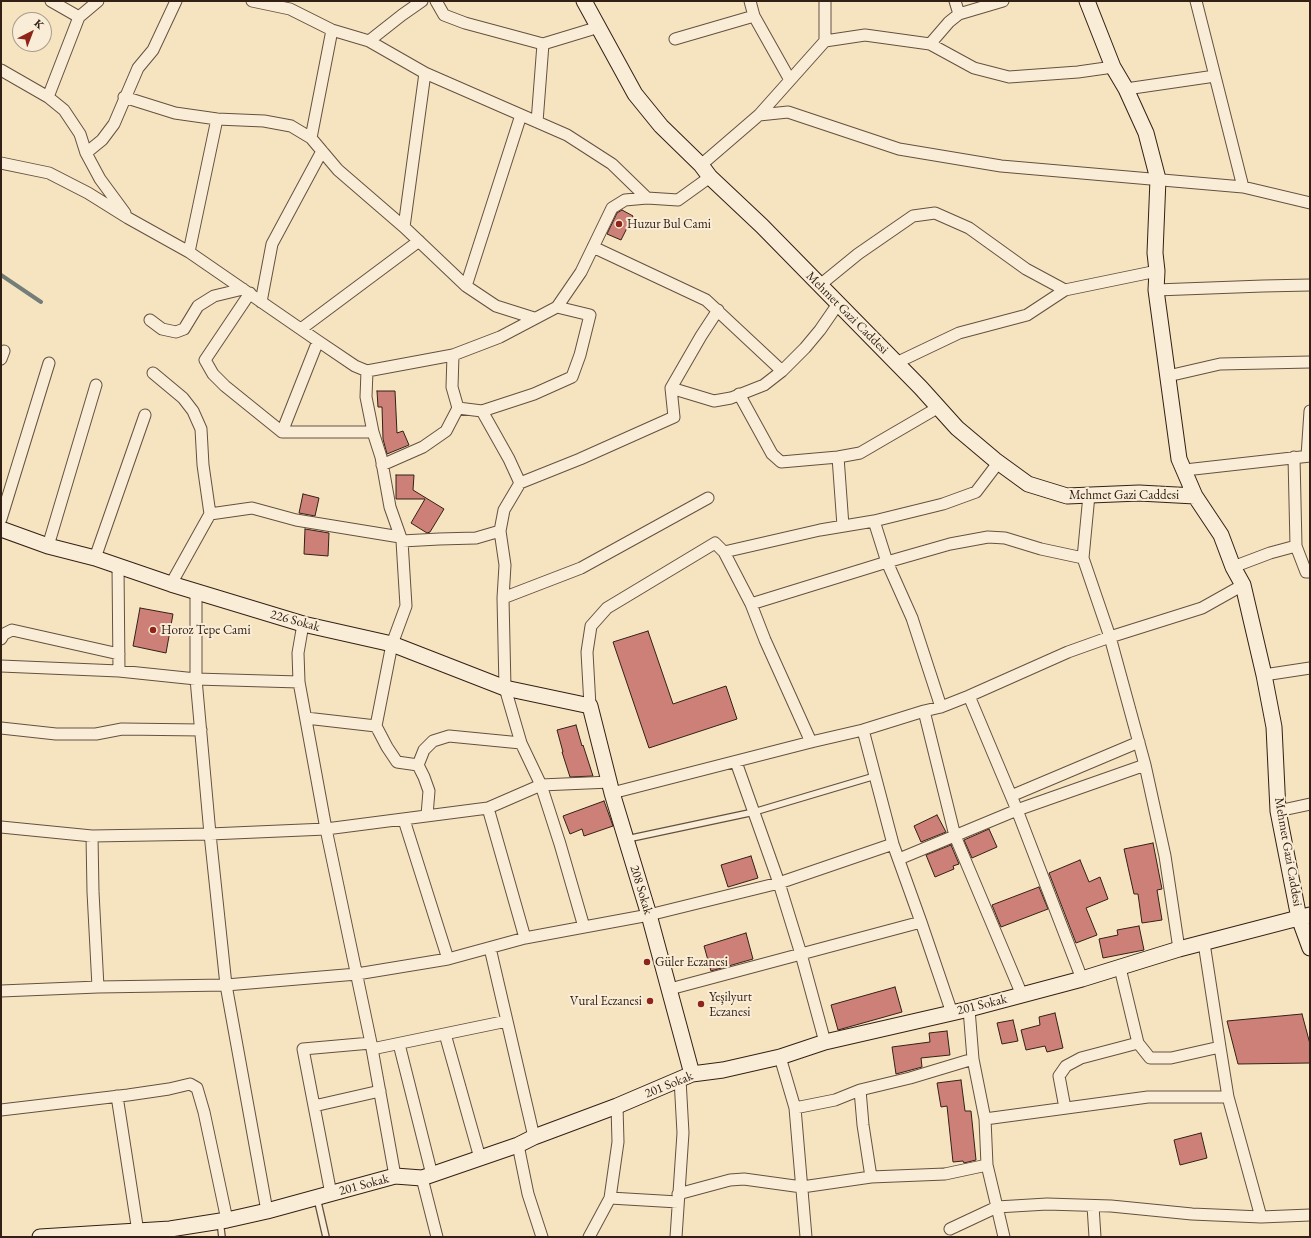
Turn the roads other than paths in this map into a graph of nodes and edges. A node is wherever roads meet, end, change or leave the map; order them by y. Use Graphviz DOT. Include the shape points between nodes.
graph roads {
  1 [pos="50,1"];
  2 [pos="98,1"];
  3 [pos="176,1"];
  4 [pos="252,1"];
  5 [pos="422,1"];
  6 [pos="436,1"];
  7 [pos="584,1"];
  8 [pos="750,1"];
  9 [pos="825,1"];
  10 [pos="955,1"];
  11 [pos="1003,1"];
  12 [pos="1087,1"];
  13 [pos="1196,1"];
  14 [pos="290,5"];
  15 [pos="959,14"];
  16 [pos="754,16"];
  17 [pos="79,17"];
  18 [pos="599,27"];
  19 [pos="332,30"];
  20 [pos="675,39"];
  21 [pos="370,41"];
  22 [pos="826,41"];
  23 [pos="543,44"];
  24 [pos="930,44"];
  25 [pos="1113,67"];
  26 [pos="1,70"];
  27 [pos="425,73"];
  28 [pos="1215,76"];
  29 [pos="790,80"];
  30 [pos="1126,89"];
  31 [pos="48,97"];
  32 [pos="124,97"];
  33 [pos="521,115"];
  34 [pos="759,115"];
  35 [pos="217,119"];
  36 [pos="537,122"];
  37 [pos="311,138"];
  38 [pos="322,151"];
  39 [pos="86,153"];
  40 [pos="1,163"];
  41 [pos="705,171"];
  42 [pos="1158,179"];
  43 [pos="1243,187"];
  44 [pos="647,198"];
  45 [pos="1310,203"];
  46 [pos="128,218"];
  47 [pos="404,227"];
  48 [pos="419,241"];
  49 [pos="593,247"];
  50 [pos="189,252"];
  51 [pos="1157,271"];
  52 [pos="1310,285"];
  53 [pos="466,286"];
  54 [pos="820,286"];
  55 [pos="1065,290"];
  56 [pos="1156,290"];
  57 [pos="246,291"];
  58 [pos="261,302"];
  59 [pos="838,304"];
  60 [pos="557,307"];
  61 [pos="718,310"];
  62 [pos="534,318"];
  63 [pos="150,320"];
  64 [pos="301,329"];
  65 [pos="318,341"];
  66 [pos="453,354"];
  67 [pos="896,362"];
  68 [pos="1310,362"];
  69 [pos="49,363"];
  70 [pos="367,371"];
  71 [pos="782,371"];
  72 [pos="153,372"];
  73 [pos="1168,376"];
  74 [pos="96,385"];
  75 [pos="671,388"];
  76 [pos="739,394"];
  77 [pos="939,407"];
  78 [pos="458,408"];
  79 [pos="482,411"];
  80 [pos="1310,411"];
  81 [pos="145,415"];
  82 [pos="282,432"];
  83 [pos="373,432"];
  84 [pos="1309,456"];
  85 [pos="838,457"];
  86 [pos="1294,457"];
  87 [pos="998,463"];
  88 [pos="382,465"];
  89 [pos="1185,470"];
  90 [pos="520,483"];
  91 [pos="1089,495"];
  92 [pos="1195,496"];
  93 [pos="708,498"];
  94 [pos="210,514"];
  95 [pos="1,519"];
  96 [pos="874,521"];
  97 [pos="844,526"];
  98 [pos="1,530"];
  99 [pos="500,531"];
  100 [pos="401,539"];
  101 [pos="48,546"];
  102 [pos="1296,546"];
  103 [pos="724,552"];
  104 [pos="95,558"];
  105 [pos="1083,558"];
  106 [pos="887,562"];
  107 [pos="118,566"];
  108 [pos="1234,567"];
  109 [pos="1310,572"];
  110 [pos="171,584"];
  111 [pos="1243,585"];
  112 [pos="196,592"];
  113 [pos="503,598"];
  114 [pos="751,604"];
  115 [pos="303,624"];
  116 [pos="1110,637"];
  117 [pos="1,639"];
  118 [pos="392,644"];
  119 [pos="119,654"];
  120 [pos="1,666"];
  121 [pos="1310,668"];
  122 [pos="120,671"];
  123 [pos="1264,675"];
  124 [pos="196,679"];
  125 [pos="299,682"];
  126 [pos="505,688"];
  127 [pos="969,696"];
  128 [pos="590,706"];
  129 [pos="941,707"];
  130 [pos="924,711"];
  131 [pos="306,718"];
  132 [pos="376,726"];
  133 [pos="1,728"];
  134 [pos="201,730"];
  135 [pos="862,730"];
  136 [pos="811,742"];
  137 [pos="1139,742"];
  138 [pos="521,743"];
  139 [pos="736,762"];
  140 [pos="418,765"];
  141 [pos="1145,766"];
  142 [pos="875,776"];
  143 [pos="541,786"];
  144 [pos="611,787"];
  145 [pos="1011,796"];
  146 [pos="1310,804"];
  147 [pos="488,808"];
  148 [pos="1017,810"];
  149 [pos="1278,811"];
  150 [pos="754,812"];
  151 [pos="427,815"];
  152 [pos="404,820"];
  153 [pos="1,827"];
  154 [pos="326,829"];
  155 [pos="210,834"];
  156 [pos="92,836"];
  157 [pos="955,836"];
  158 [pos="626,839"];
  159 [pos="893,844"];
  160 [pos="899,859"];
  161 [pos="779,883"];
  162 [pos="649,915"];
  163 [pos="1305,917"];
  164 [pos="921,922"];
  165 [pos="584,927"];
  166 [pos="525,938"];
  167 [pos="1204,942"];
  168 [pos="490,948"];
  169 [pos="1179,948"];
  170 [pos="1310,948"];
  171 [pos="801,954"];
  172 [pos="448,959"];
  173 [pos="1120,968"];
  174 [pos="357,974"];
  175 [pos="1082,979"];
  176 [pos="226,985"];
  177 [pos="98,987"];
  178 [pos="670,989"];
  179 [pos="1,991"];
  180 [pos="1022,995"];
  181 [pos="969,1009"];
  182 [pos="952,1013"];
  183 [pos="507,1021"];
  184 [pos="445,1034"];
  185 [pos="825,1042"];
  186 [pos="1138,1043"];
  187 [pos="399,1044"];
  188 [pos="371,1046"];
  189 [pos="1220,1047"];
  190 [pos="780,1057"];
  191 [pos="972,1059"];
  192 [pos="686,1077"];
  193 [pos="860,1090"];
  194 [pos="380,1091"];
  195 [pos="117,1096"];
  196 [pos="1228,1098"];
  197 [pos="314,1106"];
  198 [pos="618,1106"];
  199 [pos="795,1108"];
  200 [pos="1066,1108"];
  201 [pos="1,1110"];
  202 [pos="985,1119"];
  203 [pos="534,1137"];
  204 [pos="518,1145"];
  205 [pos="480,1158"];
  206 [pos="988,1165"];
  207 [pos="395,1176"];
  208 [pos="427,1176"];
  209 [pos="870,1178"];
  210 [pos="802,1187"];
  211 [pos="331,1194"];
  212 [pos="317,1198"];
  213 [pos="610,1198"];
  214 [pos="678,1198"];
  215 [pos="1093,1206"];
  216 [pos="997,1207"];
  217 [pos="267,1211"];
  218 [pos="1310,1215"];
  219 [pos="1261,1217"];
  220 [pos="224,1220"];
  221 [pos="950,1229"];
  222 [pos="138,1235"];
  223 [pos="40,1237"];
  224 [pos="222,1237"];
  225 [pos="326,1237"];
  226 [pos="437,1237"];
  227 [pos="542,1237"];
  228 [pos="589,1237"];
  229 [pos="676,1237"];
  230 [pos="806,1237"];
  231 [pos="1004,1237"];
  232 [pos="1095,1237"];
  1 -- 17 [label="street"];
  2 -- 17 [label="street"];
  3 -- 32 [label="street" via="153,50 138,68"];
  4 -- 14 [label="street"];
  5 -- 21 [label="street"];
  6 -- 23 [label="street" via="444,15"];
  7 -- 18 [label="street, Mehmet Gazi Caddesi"];
  8 -- 16 [label="street"];
  9 -- 22 [label="street"];
  10 -- 15 [label="street"];
  11 -- 15 [label="street"];
  12 -- 25 [label="street"];
  13 -- 28 [label="street"];
  14 -- 19 [label="street"];
  15 -- 24 [label="street"];
  16 -- 20 [label="street"];
  16 -- 29 [label="street"];
  17 -- 31 [label="street"];
  18 -- 23 [label="street"];
  18 -- 41 [label="street, Mehmet Gazi Caddesi" via="635,94 661,126"];
  19 -- 21 [label="street"];
  19 -- 37 [label="street"];
  21 -- 27 [label="street"];
  22 -- 24 [label="street" via="865,35"];
  22 -- 29 [label="street"];
  23 -- 36 [label="street"];
  24 -- 25 [label="street" via="974,68 1009,77"];
  25 -- 30 [label="street"];
  26 -- 31 [label="street"];
  27 -- 33 [label="street"];
  27 -- 47 [label="street"];
  28 -- 30 [label="street"];
  28 -- 43 [label="street"];
  29 -- 34 [label="street"];
  30 -- 42 [label="street" via="1146,133"];
  31 -- 39 [label="street" via="64,110 80,134"];
  32 -- 35 [label="street" via="175,113"];
  32 -- 39 [label="street" via="114,124 102,140"];
  33 -- 36 [label="street"];
  33 -- 53 [label="street"];
  34 -- 41 [label="street"];
  34 -- 42 [label="street" via="788,112 899,149 1002,166"];
  35 -- 37 [label="street" via="264,121 291,126"];
  35 -- 50 [label="street"];
  36 -- 44 [label="street" via="567,134 612,164"];
  37 -- 38 [label="street"];
  38 -- 47 [label="street" via="338,170"];
  38 -- 58 [label="street" via="272,244"];
  39 -- 46 [label="street" via="100,179"];
  40 -- 46 [label="street" via="49,173"];
  41 -- 44 [label="street" via="678,200"];
  41 -- 54 [label="street, Mehmet Gazi Caddesi"];
  42 -- 43 [label="street"];
  42 -- 51 [label="street" via="1155,253"];
  43 -- 45 [label="street"];
  44 -- 49 [label="street" via="625,200 612,208"];
  46 -- 50 [label="street"];
  47 -- 48 [label="street"];
  48 -- 53 [label="street"];
  48 -- 64 [label="street"];
  49 -- 60 [label="street" via="581,272"];
  49 -- 61 [label="street" via="706,300"];
  50 -- 57 [label="street"];
  51 -- 55 [label="street"];
  51 -- 56 [label="street"];
  52 -- 56 [label="street"];
  53 -- 62 [label="street" via="496,306"];
  54 -- 55 [label="street" via="858,254 913,216 935,213 968,228 1026,269"];
  54 -- 59 [label="street, Mehmet Gazi Caddesi"];
  55 -- 67 [label="street" via="1027,315 959,333"];
  56 -- 73 [label="street"];
  57 -- 58 [label="street"];
  57 -- 63 [label="street" via="214,296 198,306 184,329 176,332 162,328"];
  57 -- 82 [label="street" via="205,360 225,386"];
  58 -- 64 [label="street"];
  59 -- 67 [label="street, Mehmet Gazi Caddesi"];
  59 -- 71 [label="street" via="820,330"];
  60 -- 62 [label="street"];
  60 -- 79 [label="street" via="590,315 572,377 534,394"];
  61 -- 71 [label="street"];
  61 -- 75 [label="street"];
  62 -- 66 [label="street" via="500,337"];
  64 -- 65 [label="street"];
  65 -- 70 [label="street" via="355,366"];
  65 -- 82 [label="street"];
  66 -- 70 [label="street"];
  66 -- 78 [label="street" via="452,387"];
  67 -- 77 [label="street, Mehmet Gazi Caddesi"];
  68 -- 73 [label="street" via="1220,364"];
  69 -- 95 [label="street"];
  70 -- 83 [label="street" via="366,397"];
  71 -- 76 [label="street" via="764,385"];
  72 -- 94 [label="street" via="183,398 201,429"];
  73 -- 89 [label="street" via="1179,459"];
  74 -- 101 [label="street"];
  75 -- 76 [label="street" via="714,401"];
  75 -- 90 [label="street" via="674,417"];
  76 -- 85 [label="street" via="772,454 781,462"];
  77 -- 85 [label="street" via="860,453"];
  77 -- 87 [label="street, Mehmet Gazi Caddesi" via="957,428"];
  78 -- 79 [label="street"];
  78 -- 88 [label="street" via="446,431 423,447"];
  79 -- 90 [label="street"];
  80 -- 84 [label="street"];
  81 -- 104 [label="street"];
  82 -- 83 [label="street"];
  83 -- 88 [label="street"];
  84 -- 86 [label="street"];
  85 -- 97 [label="street"];
  86 -- 89 [label="street"];
  86 -- 102 [label="street"];
  87 -- 91 [label="street, Mehmet Gazi Caddesi" via="1028,484 1067,496"];
  87 -- 96 [label="street" via="976,492 943,504"];
  88 -- 100 [label="street" via="390,507"];
  89 -- 92 [label="street"];
  90 -- 99 [label="street" via="504,510"];
  91 -- 92 [label="street, Mehmet Gazi Caddesi" via="1139,493"];
  91 -- 105 [label="street"];
  92 -- 108 [label="street, Mehmet Gazi Caddesi" via="1221,535"];
  93 -- 113 [label="street" via="581,568"];
  94 -- 100 [label="street" via="252,508 296,520"];
  94 -- 110 [label="street"];
  96 -- 97 [label="street"];
  96 -- 106 [label="street"];
  97 -- 103 [label="street"];
  98 -- 101 [label="street, 226 Sokak"];
  99 -- 100 [label="street" via="476,538"];
  99 -- 113 [label="street" via="504,565"];
  100 -- 118 [label="street" via="406,606"];
  101 -- 104 [label="street, 226 Sokak"];
  102 -- 108 [label="street"];
  102 -- 109 [label="street" via="1306,572"];
  103 -- 114 [label="street"];
  103 -- 128 [label="street" via="715,543 607,608 591,626 587,652"];
  104 -- 107 [label="street, 226 Sokak"];
  105 -- 106 [label="street" via="1005,538 988,537 950,544"];
  105 -- 116 [label="street"];
  106 -- 114 [label="street"];
  106 -- 129 [label="street" via="912,618"];
  107 -- 110 [label="street, 226 Sokak"];
  107 -- 119 [label="street"];
  108 -- 111 [label="street, Mehmet Gazi Caddesi"];
  110 -- 112 [label="street, 226 Sokak"];
  111 -- 116 [label="street" via="1202,608"];
  111 -- 123 [label="street, Mehmet Gazi Caddesi"];
  112 -- 115 [label="street, 226 Sokak"];
  112 -- 124 [label="street"];
  113 -- 126 [label="street"];
  114 -- 136 [label="street"];
  115 -- 118 [label="street, 226 Sokak"];
  115 -- 125 [label="street" via="298,653"];
  116 -- 127 [label="street" via="1068,652"];
  116 -- 137 [label="street"];
  117 -- 119 [label="street" via="12,630"];
  118 -- 126 [label="street, 226 Sokak"];
  118 -- 132 [label="street"];
  119 -- 122 [label="street"];
  120 -- 122 [label="street"];
  121 -- 123 [label="street"];
  122 -- 124 [label="street"];
  123 -- 149 [label="street, Mehmet Gazi Caddesi" via="1274,727"];
  124 -- 125 [label="street"];
  124 -- 134 [label="street"];
  125 -- 131 [label="street"];
  126 -- 128 [label="street, 226 Sokak"];
  126 -- 138 [label="street"];
  127 -- 129 [label="street"];
  127 -- 145 [label="street"];
  128 -- 144 [label="street, 208 Sokak"];
  129 -- 130 [label="street"];
  130 -- 135 [label="street"];
  130 -- 157 [label="street"];
  131 -- 132 [label="street"];
  131 -- 154 [label="street"];
  132 -- 140 [label="street" via="397,762"];
  133 -- 134 [label="street" via="56,734 96,734 122,729"];
  134 -- 155 [label="street"];
  135 -- 136 [label="street"];
  135 -- 142 [label="street"];
  136 -- 139 [label="street"];
  137 -- 141 [label="street"];
  137 -- 145 [label="street"];
  138 -- 140 [label="street" via="449,736 433,741 424,750"];
  138 -- 143 [label="street"];
  139 -- 144 [label="street"];
  139 -- 150 [label="street"];
  140 -- 151 [label="street" via="429,791"];
  141 -- 148 [label="street"];
  141 -- 169 [label="street" via="1165,856"];
  142 -- 150 [label="lane"];
  142 -- 159 [label="street"];
  143 -- 144 [label="street"];
  143 -- 147 [label="street"];
  143 -- 165 [label="street"];
  144 -- 158 [label="street, 208 Sokak"];
  145 -- 148 [label="street"];
  146 -- 149 [label="street"];
  147 -- 151 [label="street"];
  147 -- 166 [label="street"];
  148 -- 157 [label="street"];
  148 -- 175 [label="street"];
  149 -- 163 [label="street, Mehmet Gazi Caddesi"];
  150 -- 158 [label="lane"];
  150 -- 161 [label="street"];
  151 -- 152 [label="street"];
  152 -- 154 [label="street"];
  152 -- 172 [label="street"];
  153 -- 156 [label="street"];
  154 -- 155 [label="street"];
  154 -- 174 [label="street"];
  155 -- 156 [label="street"];
  155 -- 176 [label="street"];
  156 -- 177 [label="street"];
  157 -- 160 [label="street"];
  157 -- 180 [label="street"];
  158 -- 162 [label="street, 208 Sokak"];
  159 -- 160 [label="street"];
  159 -- 161 [label="street"];
  160 -- 164 [label="street"];
  161 -- 162 [label="street"];
  161 -- 171 [label="street"];
  162 -- 165 [label="street"];
  162 -- 178 [label="street, 208 Sokak"];
  163 -- 167 [label="street, 201 Sokak"];
  163 -- 170 [label="street, Mehmet Gazi Caddesi"];
  164 -- 171 [label="street"];
  164 -- 182 [label="street"];
  165 -- 166 [label="street"];
  166 -- 168 [label="street"];
  167 -- 169 [label="street, 201 Sokak"];
  167 -- 189 [label="street"];
  168 -- 172 [label="street"];
  168 -- 183 [label="street"];
  169 -- 173 [label="street, 201 Sokak"];
  171 -- 178 [label="street"];
  171 -- 185 [label="street"];
  172 -- 174 [label="street"];
  173 -- 175 [label="street, 201 Sokak"];
  173 -- 186 [label="street"];
  174 -- 176 [label="street"];
  174 -- 188 [label="street"];
  175 -- 180 [label="street, 201 Sokak"];
  176 -- 177 [label="street"];
  176 -- 217 [label="street"];
  177 -- 179 [label="street"];
  178 -- 192 [label="street, 208 Sokak"];
  180 -- 181 [label="street, 201 Sokak"];
  181 -- 182 [label="street, 201 Sokak"];
  181 -- 191 [label="street"];
  182 -- 185 [label="street, 201 Sokak"];
  183 -- 184 [label="street"];
  183 -- 203 [label="street"];
  184 -- 187 [label="street"];
  184 -- 205 [label="street"];
  185 -- 190 [label="street, 201 Sokak"];
  186 -- 189 [label="street" via="1150,1058 1171,1058"];
  186 -- 200 [label="street" via="1081,1058 1066,1066 1060,1076"];
  187 -- 188 [label="street"];
  187 -- 208 [label="street"];
  188 -- 194 [label="street"];
  188 -- 197 [label="street" via="303,1049"];
  189 -- 196 [label="street"];
  190 -- 192 [label="street, 201 Sokak"];
  190 -- 199 [label="street"];
  191 -- 193 [label="street"];
  191 -- 202 [label="street"];
  192 -- 198 [label="street, 201 Sokak"];
  192 -- 214 [label="street"];
  193 -- 199 [label="street" via="835,1100"];
  193 -- 209 [label="street"];
  194 -- 197 [label="street"];
  194 -- 207 [label="street"];
  195 -- 201 [label="street"];
  195 -- 220 [label="street" via="190,1084 197,1088 204,1112"];
  195 -- 222 [label="street"];
  196 -- 200 [label="street" via="1148,1097"];
  196 -- 219 [label="street"];
  197 -- 211 [label="street"];
  198 -- 203 [label="street, 201 Sokak"];
  198 -- 213 [label="street" via="618,1142"];
  199 -- 210 [label="street"];
  200 -- 202 [label="street"];
  202 -- 206 [label="street"];
  203 -- 204 [label="street, 201 Sokak"];
  204 -- 205 [label="street, 201 Sokak"];
  204 -- 227 [label="street" via="528,1194"];
  205 -- 208 [label="street, 201 Sokak"];
  206 -- 209 [label="street" via="945,1174"];
  206 -- 216 [label="street"];
  207 -- 208 [label="street, 201 Sokak"];
  207 -- 211 [label="street, 201 Sokak"];
  208 -- 226 [label="street"];
  209 -- 210 [label="street"];
  210 -- 214 [label="street" via="744,1179 730,1180"];
  210 -- 230 [label="street"];
  211 -- 212 [label="street, 201 Sokak"];
  212 -- 217 [label="street, 201 Sokak"];
  212 -- 225 [label="lane"];
  213 -- 214 [label="street"];
  213 -- 228 [label="street"];
  214 -- 229 [label="street"];
  215 -- 216 [label="street" via="1047,1204"];
  215 -- 219 [label="street"];
  215 -- 232 [label="street"];
  216 -- 221 [label="street"];
  216 -- 231 [label="street"];
  217 -- 220 [label="street, 201 Sokak"];
  218 -- 219 [label="street"];
  220 -- 222 [label="street, 201 Sokak"];
  220 -- 224 [label="lane"];
  222 -- 223 [label="street, 201 Sokak"];
}
